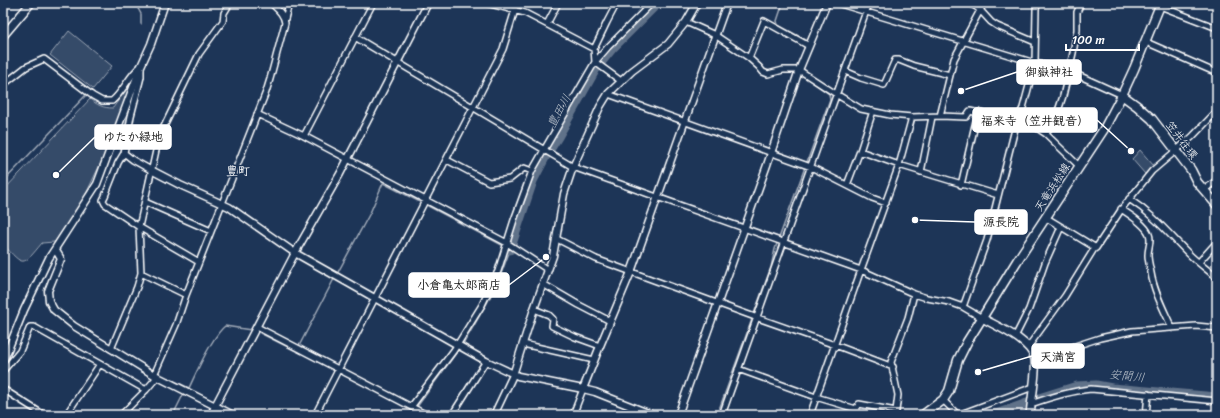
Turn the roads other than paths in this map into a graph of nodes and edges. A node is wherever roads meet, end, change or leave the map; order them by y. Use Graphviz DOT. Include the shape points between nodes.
graph roads {
  1 [pos="32,3"];
  2 [pos="165,3"];
  3 [pos="230,3"];
  4 [pos="270,3"];
  5 [pos="289,3"];
  6 [pos="373,3"];
  7 [pos="428,3"];
  8 [pos="488,3"];
  9 [pos="558,3"];
  10 [pos="617,3"];
  11 [pos="652,3"];
  12 [pos="697,3"];
  13 [pos="727,3"];
  14 [pos="827,3"];
  15 [pos="837,3"];
  16 [pos="868,3"];
  17 [pos="968,3"];
  18 [pos="984,3"];
  19 [pos="1038,3"];
  20 [pos="1081,3"];
  21 [pos="1161,4"];
  22 [pos="515,10"];
  23 [pos="980,10"];
  24 [pos="865,12"];
  25 [pos="686,22"];
  26 [pos="284,23"];
  27 [pos="547,24"];
  28 [pos="1217,28"];
  29 [pos="715,35"];
  30 [pos="3,36"];
  31 [pos="355,37"];
  32 [pos="964,41"];
  33 [pos="1035,42"];
  34 [pos="1146,42"];
  35 [pos="809,46"];
  36 [pos="594,49"];
  37 [pos="749,58"];
  38 [pos="398,62"];
  39 [pos="595,62"];
  40 [pos="1035,63"];
  41 [pos="141,66"];
  42 [pos="799,70"];
  43 [pos="845,71"];
  44 [pos="1069,72"];
  45 [pos="1217,73"];
  46 [pos="950,75"];
  47 [pos="621,81"];
  48 [pos="3,85"];
  49 [pos="608,94"];
  50 [pos="836,94"];
  51 [pos="1122,95"];
  52 [pos="474,108"];
  53 [pos="873,111"];
  54 [pos="978,112"];
  55 [pos="1216,113"];
  56 [pos="257,114"];
  57 [pos="940,116"];
  58 [pos="912,117"];
  59 [pos="932,117"];
  60 [pos="1018,118"];
  61 [pos="684,122"];
  62 [pos="1046,134"];
  63 [pos="304,136"];
  64 [pos="544,150"];
  65 [pos="860,151"];
  66 [pos="1176,151"];
  67 [pos="124,153"];
  68 [pos="770,153"];
  69 [pos="347,160"];
  70 [pos="447,160"];
  71 [pos="807,166"];
  72 [pos="899,166"];
  73 [pos="1079,166"];
  74 [pos="573,167"];
  75 [pos="152,170"];
  76 [pos="532,171"];
  77 [pos="921,172"];
  78 [pos="1217,180"];
  79 [pos="962,185"];
  80 [pos="847,186"];
  81 [pos="1204,190"];
  82 [pos="998,196"];
  83 [pos="658,197"];
  84 [pos="1129,199"];
  85 [pos="425,201"];
  86 [pos="145,202"];
  87 [pos="886,203"];
  88 [pos="223,204"];
  89 [pos="1217,205"];
  90 [pos="1122,209"];
  91 [pos="1045,217"];
  92 [pos="138,226"];
  93 [pos="1061,227"];
  94 [pos="744,228"];
  95 [pos="212,231"];
  96 [pos="557,239"];
  97 [pos="783,242"];
  98 [pos="1217,242"];
  99 [pos="507,244"];
  100 [pos="1096,248"];
  101 [pos="55,249"];
  102 [pos="295,253"];
  103 [pos="199,262"];
  104 [pos="1199,262"];
  105 [pos="548,270"];
  106 [pos="861,270"];
  107 [pos="631,272"];
  108 [pos="141,273"];
  109 [pos="1217,278"];
  110 [pos="543,284"];
  111 [pos="914,294"];
  112 [pos="186,295"];
  113 [pos="374,298"];
  114 [pos="717,303"];
  115 [pos="964,308"];
  116 [pos="534,309"];
  117 [pos="756,317"];
  118 [pos="982,318"];
  119 [pos="610,321"];
  120 [pos="257,327"];
  121 [pos="1172,328"];
  122 [pos="1217,328"];
  123 [pos="1015,337"];
  124 [pos="523,344"];
  125 [pos="835,345"];
  126 [pos="460,346"];
  127 [pos="600,346"];
  128 [pos="112,347"];
  129 [pos="1028,347"];
  130 [pos="1035,359"];
  131 [pos="594,360"];
  132 [pos="486,361"];
  133 [pos="3,362"];
  134 [pos="100,364"];
  135 [pos="893,366"];
  136 [pos="338,369"];
  137 [pos="738,369"];
  138 [pos="3,371"];
  139 [pos="156,375"];
  140 [pos="513,375"];
  141 [pos="1033,387"];
  142 [pos="3,389"];
  143 [pos="146,390"];
  144 [pos="583,390"];
  145 [pos="1148,394"];
  146 [pos="816,398"];
  147 [pos="943,400"];
  148 [pos="1217,401"];
  149 [pos="1031,404"];
  150 [pos="215,406"];
  151 [pos="412,407"];
  152 [pos="632,407"];
  153 [pos="857,412"];
  154 [pos="898,413"];
  155 [pos="44,415"];
  156 [pos="66,415"];
  157 [pos="121,415"];
  158 [pos="210,415"];
  159 [pos="233,415"];
  160 [pos="315,415"];
  161 [pos="427,415"];
  162 [pos="452,415"];
  163 [pos="494,415"];
  164 [pos="573,415"];
  165 [pos="628,415"];
  166 [pos="652,415"];
  167 [pos="678,415"];
  168 [pos="722,415"];
  169 [pos="810,415"];
  170 [pos="923,415"];
  171 [pos="1030,415"];
  172 [pos="1146,415"];
  1 -- 30 [label="main road"];
  2 -- 41 [label="street"];
  3 -- 75 [label="street" via="223,21 199,54 159,137"];
  4 -- 26 [label="street" via="282,14"];
  5 -- 26 [label="street"];
  6 -- 31 [label="street"];
  7 -- 38 [label="street"];
  8 -- 22 [label="street"];
  9 -- 27 [label="street"];
  10 -- 36 [label="street"];
  11 -- 39 [label="street"];
  12 -- 25 [label="street"];
  13 -- 29 [label="street"];
  14 -- 35 [label="street"];
  15 -- 24 [label="street"];
  16 -- 24 [label="street"];
  17 -- 23 [label="street"];
  18 -- 23 [label="street"];
  19 -- 33 [label="street"];
  20 -- 44 [label="street" via="1076,12 1077,30"];
  21 -- 28 [label="street"];
  21 -- 34 [label="main road, 天竜浜松線"];
  22 -- 27 [label="street"];
  22 -- 52 [label="street" via="504,49"];
  23 -- 32 [label="street"];
  23 -- 33 [label="street" via="997,26"];
  24 -- 32 [label="street"];
  24 -- 43 [label="street"];
  25 -- 29 [label="street"];
  25 -- 47 [label="street" via="668,44"];
  26 -- 56 [label="street" via="270,79"];
  27 -- 36 [label="street"];
  29 -- 37 [label="street"];
  29 -- 61 [label="street"];
  31 -- 38 [label="street"];
  31 -- 63 [label="street"];
  32 -- 40 [label="street"];
  32 -- 46 [label="street" via="954,59"];
  33 -- 40 [label="street"];
  34 -- 45 [label="street"];
  34 -- 51 [label="main road, 天竜浜松線"];
  35 -- 37 [label="street" via="764,21"];
  35 -- 42 [label="street"];
  36 -- 39 [label="street"];
  37 -- 42 [label="street" via="762,72 768,74 783,70"];
  38 -- 52 [label="street"];
  38 -- 69 [label="street"];
  39 -- 47 [label="street"];
  39 -- 64 [label="street"];
  40 -- 44 [label="street"];
  40 -- 60 [label="street"];
  41 -- 48 [label="street" via="112,101 93,96 44,59 26,67"];
  41 -- 67 [label="street" via="141,77"];
  41 -- 101 [label="street" via="97,184"];
  42 -- 50 [label="street"];
  42 -- 68 [label="street"];
  43 -- 46 [label="street" via="884,85 892,64 899,60"];
  43 -- 50 [label="street"];
  44 -- 51 [label="street"];
  44 -- 62 [label="street" via="1059,108"];
  46 -- 57 [label="street"];
  47 -- 49 [label="street"];
  49 -- 61 [label="street"];
  49 -- 74 [label="street"];
  50 -- 53 [label="street" via="861,109"];
  50 -- 71 [label="street"];
  51 -- 66 [label="main road, 笠井往環" via="1152,119"];
  51 -- 73 [label="main road, 天竜浜松線" via="1104,129"];
  52 -- 64 [label="street"];
  52 -- 70 [label="street"];
  53 -- 58 [label="street"];
  53 -- 65 [label="street"];
  54 -- 57 [label="street" via="970,111 966,117"];
  54 -- 60 [label="street"];
  54 -- 79 [label="street"];
  55 -- 66 [label="street"];
  56 -- 63 [label="street"];
  56 -- 88 [label="street"];
  57 -- 59 [label="street"];
  58 -- 59 [label="street"];
  58 -- 72 [label="street"];
  59 -- 77 [label="street"];
  60 -- 62 [label="street"];
  60 -- 82 [label="street"];
  61 -- 68 [label="street"];
  61 -- 83 [label="street"];
  62 -- 73 [label="street"];
  63 -- 69 [label="street"];
  64 -- 74 [label="street"];
  64 -- 76 [label="street"];
  65 -- 72 [label="street"];
  65 -- 80 [label="street"];
  66 -- 81 [label="main road, 笠井往環"];
  66 -- 84 [label="street" via="1152,171"];
  67 -- 75 [label="street"];
  67 -- 92 [label="street" via="103,200 110,208"];
  68 -- 71 [label="street"];
  68 -- 94 [label="street"];
  69 -- 85 [label="street"];
  69 -- 102 [label="street"];
  70 -- 76 [label="street" via="489,182 510,179 524,168"];
  70 -- 85 [label="street"];
  71 -- 80 [label="street"];
  71 -- 97 [label="street"];
  72 -- 77 [label="street"];
  72 -- 87 [label="street"];
  73 -- 91 [label="main road, 天竜浜松線"];
  74 -- 83 [label="street"];
  74 -- 96 [label="street" via="562,201"];
  75 -- 86 [label="street"];
  75 -- 88 [label="street"];
  76 -- 99 [label="street"];
  77 -- 79 [label="street"];
  78 -- 81 [label="street"];
  79 -- 82 [label="street"];
  80 -- 87 [label="street"];
  81 -- 89 [label="main road, 笠井往環"];
  82 -- 115 [label="street" via="987,240"];
  83 -- 94 [label="street"];
  83 -- 107 [label="street"];
  84 -- 90 [label="street"];
  84 -- 104 [label="street" via="1144,208"];
  85 -- 99 [label="street"];
  85 -- 113 [label="street"];
  86 -- 92 [label="street"];
  86 -- 95 [label="street"];
  87 -- 106 [label="street"];
  88 -- 95 [label="street"];
  88 -- 102 [label="street"];
  90 -- 100 [label="street"];
  90 -- 121 [label="street" via="1149,232 1151,241 1148,258 1152,281"];
  91 -- 93 [label="street"];
  91 -- 118 [label="main road, 天竜浜松線"];
  92 -- 103 [label="street"];
  92 -- 108 [label="street"];
  93 -- 100 [label="street"];
  93 -- 123 [label="street" via="1029,310"];
  94 -- 97 [label="street"];
  94 -- 114 [label="street"];
  95 -- 103 [label="street"];
  96 -- 105 [label="street"];
  96 -- 107 [label="street" via="596,259"];
  97 -- 106 [label="street"];
  97 -- 117 [label="street"];
  98 -- 104 [label="street"];
  99 -- 105 [label="street"];
  99 -- 126 [label="street" via="489,292"];
  100 -- 129 [label="street"];
  101 -- 128 [label="street" via="61,259 48,291 49,301 54,310"];
  101 -- 133 [label="street" via="24,310"];
  102 -- 113 [label="street"];
  102 -- 120 [label="street"];
  103 -- 112 [label="street"];
  104 -- 109 [label="street"];
  105 -- 110 [label="street"];
  106 -- 111 [label="street"];
  106 -- 125 [label="street"];
  107 -- 114 [label="street"];
  107 -- 119 [label="street"];
  108 -- 112 [label="street"];
  108 -- 128 [label="street"];
  110 -- 116 [label="street"];
  110 -- 119 [label="street"];
  111 -- 115 [label="street"];
  111 -- 135 [label="street" via="908,318 891,362"];
  112 -- 139 [label="street"];
  113 -- 126 [label="street"];
  113 -- 136 [label="street"];
  114 -- 117 [label="street"];
  114 -- 167 [label="street"];
  115 -- 118 [label="street"];
  116 -- 124 [label="street"];
  116 -- 127 [label="street" via="549,315 553,319 552,326"];
  117 -- 125 [label="street"];
  117 -- 137 [label="street"];
  118 -- 123 [label="main road"];
  118 -- 147 [label="main road, 天竜浜松線" via="966,342 949,391"];
  119 -- 127 [label="street"];
  120 -- 136 [label="street"];
  120 -- 150 [label="street"];
  121 -- 122 [label="street"];
  121 -- 130 [label="street" via="1132,331 1100,338"];
  123 -- 129 [label="main road"];
  124 -- 131 [label="street"];
  124 -- 140 [label="street"];
  125 -- 135 [label="street"];
  125 -- 146 [label="street"];
  126 -- 132 [label="street"];
  126 -- 151 [label="street"];
  127 -- 131 [label="street"];
  128 -- 139 [label="street"];
  129 -- 130 [label="main road"];
  130 -- 141 [label="main road"];
  131 -- 144 [label="street"];
  132 -- 140 [label="street"];
  132 -- 162 [label="street"];
  134 -- 138 [label="street" via="30,327 20,352"];
  134 -- 143 [label="street"];
  134 -- 156 [label="street"];
  135 -- 154 [label="street"];
  136 -- 151 [label="street"];
  136 -- 160 [label="street"];
  137 -- 146 [label="street"];
  137 -- 168 [label="street"];
  139 -- 143 [label="street"];
  139 -- 150 [label="street"];
  140 -- 144 [label="street"];
  140 -- 163 [label="street"];
  141 -- 147 [label="street" via="958,415"];
  141 -- 149 [label="main road"];
  142 -- 155 [label="street"];
  143 -- 157 [label="street"];
  144 -- 152 [label="street" via="595,392"];
  144 -- 164 [label="street"];
  145 -- 148 [label="street"];
  145 -- 149 [label="street" via="1075,390"];
  145 -- 172 [label="street"];
  146 -- 153 [label="street"];
  146 -- 169 [label="street"];
  147 -- 170 [label="main road, 天竜浜松線"];
  149 -- 171 [label="main road"];
  150 -- 158 [label="street"];
  150 -- 159 [label="street"];
  151 -- 161 [label="street"];
  152 -- 165 [label="street"];
  152 -- 166 [label="street"];
  153 -- 154 [label="street" via="859,404"];
}
